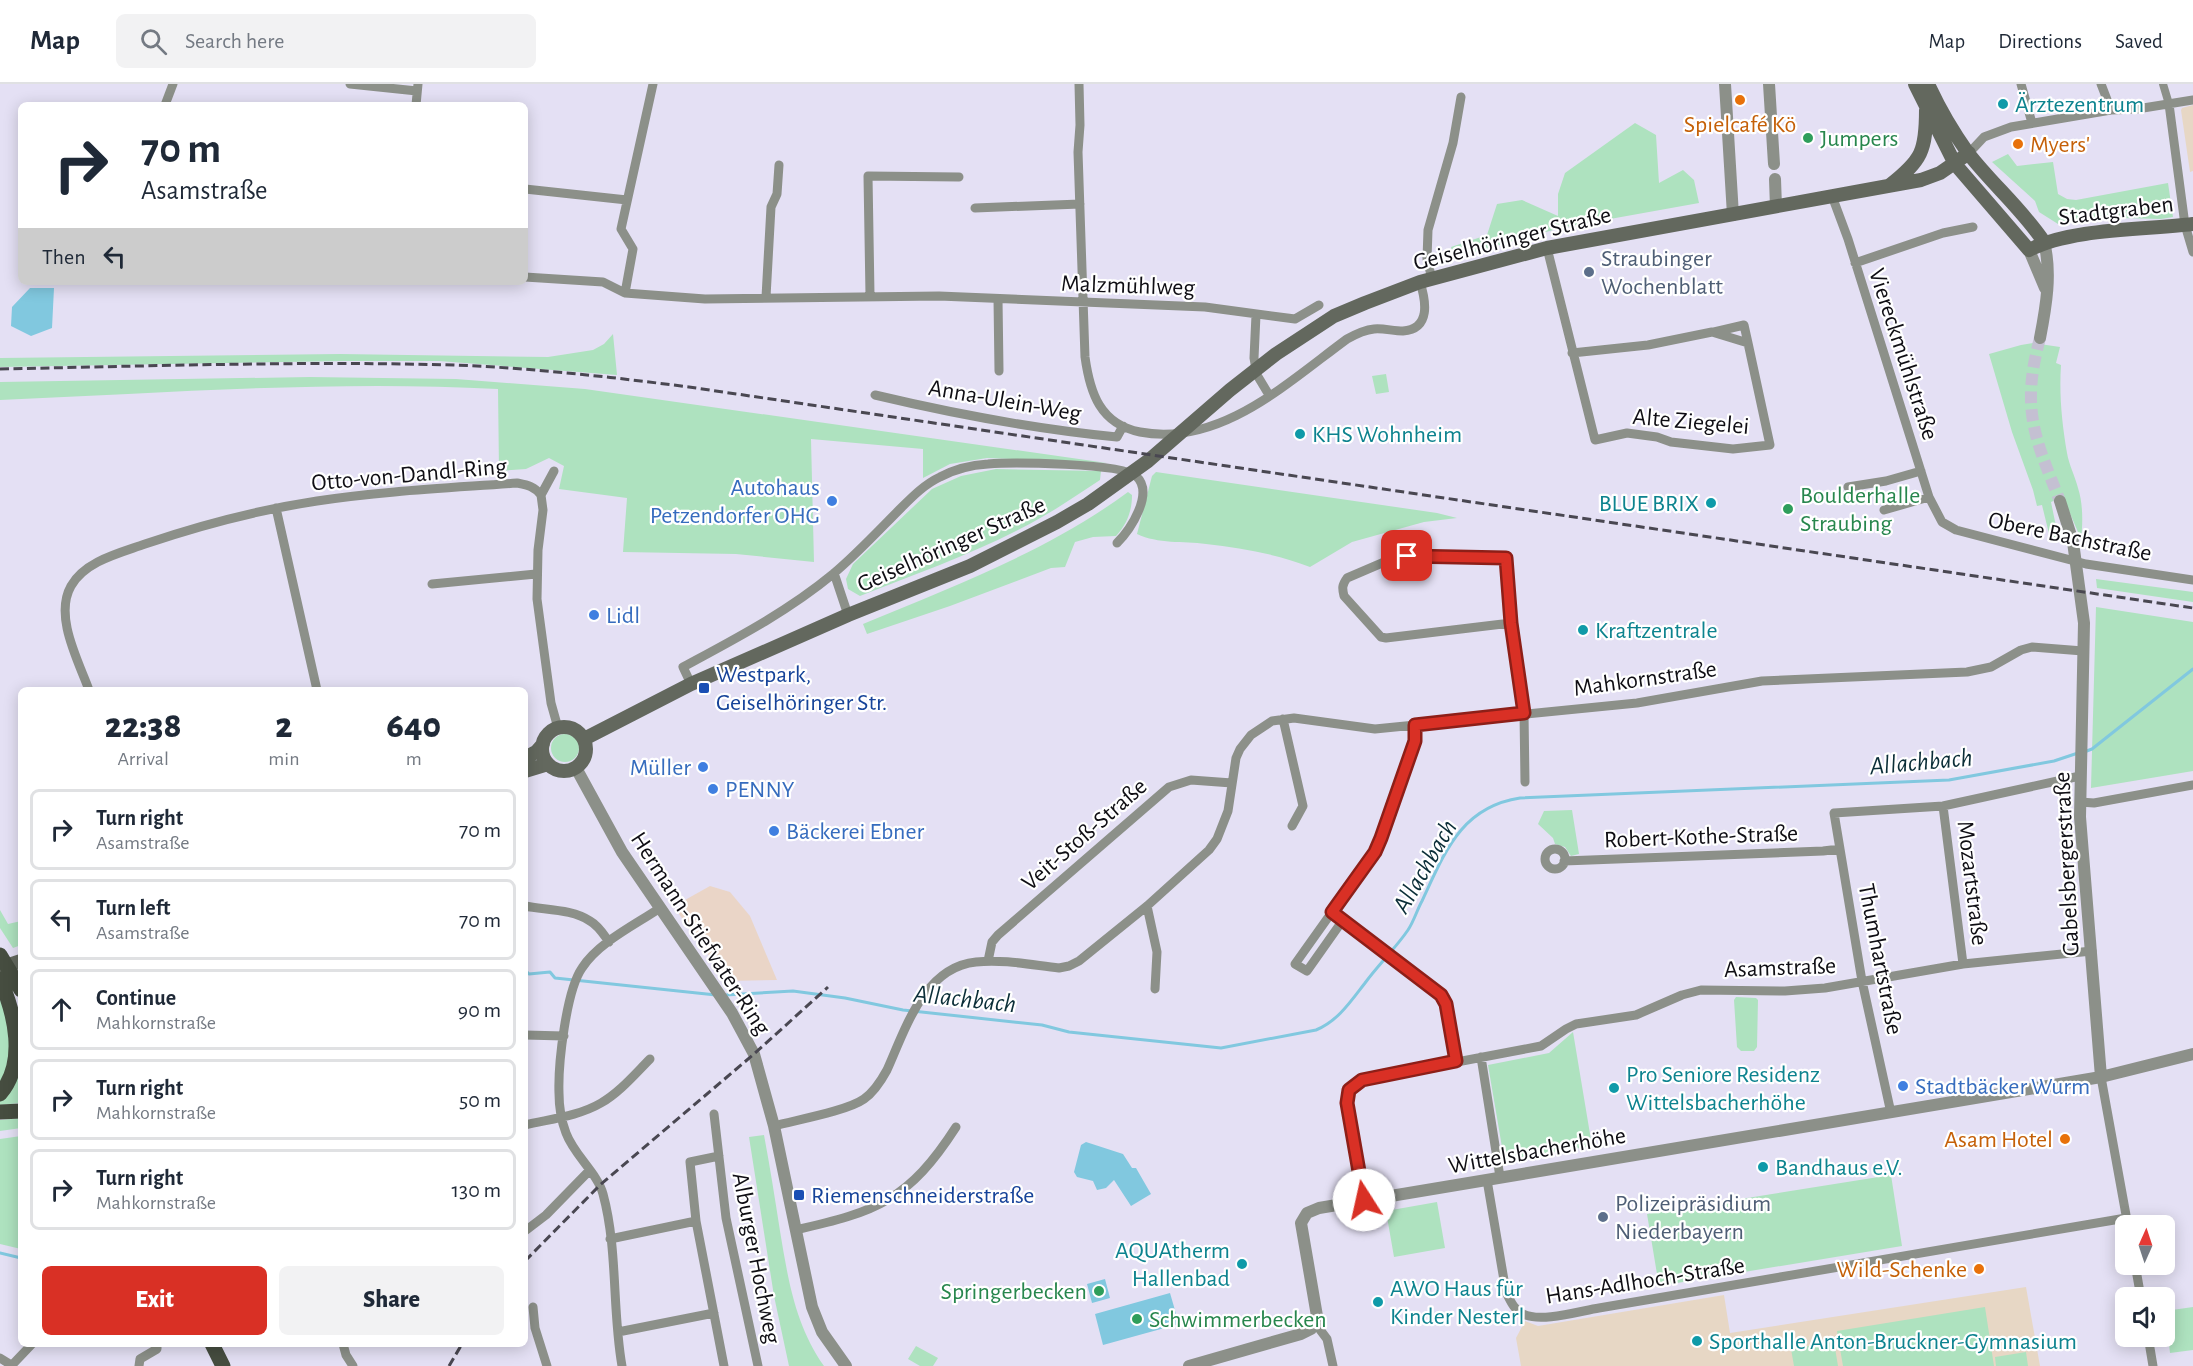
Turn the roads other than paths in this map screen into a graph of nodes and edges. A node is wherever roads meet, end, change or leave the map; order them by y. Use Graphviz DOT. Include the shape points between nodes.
graph roads {
  1 [pos="172,84"];
  2 [pos="350,84"];
  3 [pos="653,84"];
  4 [pos="1079,84"];
  5 [pos="1725,84"];
  6 [pos="1769,84"];
  7 [pos="1916,84"];
  8 [pos="1928,84"];
  9 [pos="2021,84"];
  10 [pos="2101,84"];
  11 [pos="2163,84"];
  12 [pos="418,88"];
  13 [pos="1461,97"];
  14 [pos="2193,100"];
  15 [pos="166,102"];
  16 [pos="2169,104"];
  17 [pos="1926,108"];
  18 [pos="2111,110"];
  19 [pos="2032,123"];
  20 [pos="1969,153"];
  21 [pos="1774,164"];
  22 [pos="1955,164"];
  23 [pos="779,165"];
  24 [pos="958,177"];
  25 [pos="1774,179"];
  26 [pos="1888,186"];
  27 [pos="528,189"];
  28 [pos="1832,196"];
  29 [pos="627,200"];
  30 [pos="1080,204"];
  31 [pos="1776,207"];
  32 [pos="975,208"];
  33 [pos="1733,215"];
  34 [pos="2189,224"];
  35 [pos="1973,227"];
  36 [pos="2044,242"];
  37 [pos="1547,248"];
  38 [pos="2030,250"];
  39 [pos="2193,252"];
  40 [pos="1855,263"];
  41 [pos="528,277"];
  42 [pos="1426,281"];
  43 [pos="2046,289"];
  44 [pos="626,293"];
  45 [pos="870,296"];
  46 [pos="766,297"];
  47 [pos="998,299"];
  48 [pos="1083,302"];
  49 [pos="1319,305"];
  50 [pos="1256,315"];
  51 [pos="1712,332"];
  52 [pos="2040,338"];
  53 [pos="1748,343"];
  54 [pos="1572,353"];
  55 [pos="999,371"];
  56 [pos="875,395"];
  57 [pos="1269,395"];
  58 [pos="1123,426"];
  59 [pos="554,471"];
  60 [pos="1921,471"];
  61 [pos="1848,487"];
  62 [pos="541,495"];
  63 [pos="1929,497"];
  64 [pos="2060,501"];
  65 [pos="276,508"];
  66 [pos="1884,510"];
  67 [pos="1942,522"];
  68 [pos="1117,543"];
  69 [pos="2077,562"];
  70 [pos="834,573"];
  71 [pos="536,574"];
  72 [pos="2193,580"];
  73 [pos="432,584"];
  74 [pos="848,615"];
  75 [pos="1511,623"];
  76 [pos="2083,651"];
  77 [pos="690,684"];
  78 [pos="88,687"];
  79 [pos="316,687"];
  80 [pos="1524,713"];
  81 [pos="1283,719"];
  82 [pos="1415,725"];
  83 [pos="558,728"];
  84 [pos="584,739"];
  85 [pos="543,744"];
  86 [pos="528,756"];
  87 [pos="548,764"];
  88 [pos="576,768"];
  89 [pos="528,770"];
  90 [pos="2080,773"];
  91 [pos="1525,782"];
  92 [pos="1232,783"];
  93 [pos="2192,787"];
  94 [pos="2080,802"];
  95 [pos="1943,806"];
  96 [pos="1292,826"];
  97 [pos="1840,849"];
  98 [pos="1564,861"];
  99 [pos="1147,906"];
  100 [pos="528,907"];
  101 [pos="660,908"];
  102 [pos="1332,912"];
  103 [pos="1343,920"];
  104 [pos="609,942"];
  105 [pos="1311,942"];
  106 [pos="1322,950"];
  107 [pos="2092,951"];
  108 [pos="0,955"];
  109 [pos="988,961"];
  110 [pos="18,962"];
  111 [pos="1964,964"];
  112 [pos="0,968"];
  113 [pos="0,979"];
  114 [pos="1862,981"];
  115 [pos="18,985"];
  116 [pos="1155,989"];
  117 [pos="528,1035"];
  118 [pos="564,1036"];
  119 [pos="2193,1054"];
  120 [pos="1481,1057"];
  121 [pos="650,1059"];
  122 [pos="1456,1061"];
  123 [pos="2101,1077"];
  124 [pos="0,1094"];
  125 [pos="18,1111"];
  126 [pos="0,1112"];
  127 [pos="1891,1113"];
  128 [pos="714,1114"];
  129 [pos="561,1117"];
  130 [pos="528,1124"];
  131 [pos="774,1126"];
  132 [pos="956,1127"];
  133 [pos="719,1156"];
  134 [pos="589,1171"];
  135 [pos="1500,1177"];
  136 [pos="1487,1180"];
  137 [pos="1364,1200"];
  138 [pos="2126,1215"];
  139 [pos="696,1221"];
  140 [pos="2115,1224"];
  141 [pos="528,1229"];
  142 [pos="795,1230"];
  143 [pos="610,1239"];
  144 [pos="533,1307"];
  145 [pos="714,1313"];
  146 [pos="1316,1323"];
  147 [pos="618,1332"];
  148 [pos="29,1347"];
  149 [pos="157,1347"];
  150 [pos="214,1347"];
  151 [pos="344,1347"];
  152 [pos="2150,1347"];
  153 [pos="0,1359"];
  154 [pos="13,1366"];
  155 [pos="139,1366"];
  156 [pos="223,1366"];
  157 [pos="354,1366"];
  158 [pos="547,1366"];
  159 [pos="622,1366"];
  160 [pos="724,1366"];
  161 [pos="758,1366"];
  162 [pos="846,1366"];
  163 [pos="1189,1366"];
  164 [pos="1333,1366"];
  165 [pos="2153,1366"];
  1 -- 15 [label="street"];
  2 -- 12 [label="street"];
  3 -- 29 [label="street"];
  4 -- 30 [label="street"];
  5 -- 33 [label="street"];
  6 -- 21 [label="street"];
  7 -- 17 [label="main road, Stadtgraben"];
  8 -- 20 [label="main road, Stadtgraben"];
  9 -- 19 [label="street"];
  10 -- 18 [label="street"];
  11 -- 16 [label="street"];
  13 -- 42 [label="street" via="1453,143 1428,230"];
  14 -- 16 [label="street"];
  16 -- 18 [label="street"];
  16 -- 34 [label="street"];
  17 -- 22 [label="main road, Stadtgraben"];
  17 -- 26 [label="main road" via="1918,160"];
  18 -- 19 [label="street"];
  19 -- 20 [label="street" via="1990,133"];
  20 -- 22 [label="main road, Geiselhöringer Straße"];
  20 -- 36 [label="main road, Stadtgraben"];
  22 -- 26 [label="main road, Geiselhöringer Straße" via="1921,180"];
  22 -- 38 [label="main road, Stadtgraben"];
  23 -- 46 [label="street" via="777,194 771,207"];
  24 -- 45 [label="street" via="868,176"];
  25 -- 31 [label="street"];
  26 -- 28 [label="main road, Geiselhöringer Straße"];
  27 -- 29 [label="street"];
  28 -- 31 [label="main road, Geiselhöringer Straße"];
  28 -- 40 [label="street, Viereckmühlstraße"];
  29 -- 44 [label="street" via="621,229 633,249"];
  30 -- 32 [label="street"];
  30 -- 48 [label="street"];
  31 -- 33 [label="main road, Geiselhöringer Straße"];
  33 -- 37 [label="main road, Geiselhöringer Straße"];
  34 -- 36 [label="main road, Stadtgraben"];
  34 -- 39 [label="street"];
  35 -- 40 [label="street" via="1943,233"];
  36 -- 38 [label="main road, Stadtgraben"];
  36 -- 43 [label="street" via="2048,258"];
  37 -- 42 [label="main road, Geiselhöringer Straße"];
  37 -- 54 [label="street, Alte Ziegelei"];
  38 -- 43 [label="street"];
  40 -- 60 [label="street, Viereckmühlstraße"];
  41 -- 44 [label="street, Malzmühlweg" via="603,282"];
  42 -- 57 [label="street" via="1426,307 1422,322 1414,328 1360,332"];
  42 -- 74 [label="main road, Geiselhöringer Straße" via="1334,316 1306,332 1148,461 1088,504 970,566"];
  43 -- 52 [label="street"];
  44 -- 46 [label="street, Malzmühlweg" via="705,299"];
  45 -- 46 [label="street, Malzmühlweg"];
  45 -- 47 [label="street, Malzmühlweg"];
  47 -- 48 [label="street, Malzmühlweg"];
  47 -- 55 [label="street"];
  48 -- 50 [label="street, Malzmühlweg" via="1204,307"];
  48 -- 58 [label="street" via="1090,386 1104,412"];
  49 -- 50 [label="street, Malzmühlweg" via="1295,319"];
  50 -- 57 [label="street" via="1254,358 1257,375"];
  51 -- 53 [label="street"];
  51 -- 53 [label="street" via="1744,325"];
  51 -- 54 [label="street" via="1648,345"];
  53 -- 54 [label="street, Alte Ziegelei" via="1770,445 1745,448 1671,442 1627,433 1595,440"];
  56 -- 58 [label="street, Anna-Ulein-Weg" via="1008,423 1086,434 1116,437"];
  57 -- 58 [label="street" via="1199,431 1151,434"];
  59 -- 62 [label="street"];
  60 -- 61 [label="street"];
  60 -- 63 [label="street, Viereckmühlstraße"];
  62 -- 65 [label="street, Otto-von-Dandl-Ring" via="537,489 517,483 352,496"];
  62 -- 71 [label="street"];
  63 -- 66 [label="street"];
  63 -- 67 [label="street, Viereckmühlstraße"];
  64 -- 69 [label="street, Gabelsbergerstraße"];
  65 -- 78 [label="street, Otto-von-Dandl-Ring" via="183,531 93,565 79,575 66,597 64,613"];
  65 -- 79 [label="street"];
  67 -- 69 [label="street, Obere Bachstraße" via="1956,530"];
  68 -- 70 [label="street, Geiselhöringer Straße" via="1128,532 1141,501 1142,489 1135,475 1107,467 989,464 954,471 923,487"];
  69 -- 72 [label="street, Obere Bachstraße"];
  69 -- 76 [label="street, Gabelsbergerstraße"];
  70 -- 74 [label="street, Geiselhöringer Straße"];
  70 -- 77 [label="street, Geiselhöringer Straße" via="792,606 683,667"];
  71 -- 73 [label="street"];
  71 -- 83 [label="street" via="551,703"];
  74 -- 77 [label="main road, Geiselhöringer Straße"];
  75 -- 75 [label="street" via="1506,558 1396,557 1347,578 1342,588 1344,596 1386,638"];
  75 -- 80 [label="street"];
  76 -- 80 [label="street, Mahkornstraße" via="2032,647 1991,667 1967,672 1762,681 1636,703"];
  76 -- 90 [label="street, Gabelsbergerstraße"];
  77 -- 84 [label="main road, Geiselhöringer Straße"];
  80 -- 82 [label="street, Mahkornstraße"];
  80 -- 91 [label="street"];
  81 -- 82 [label="street" via="1375,729"];
  81 -- 92 [label="street" via="1263,726 1245,741 1236,758"];
  81 -- 96 [label="street" via="1303,806"];
  82 -- 102 [label="street" via="1415,741 1375,852"];
  83 -- 84 [label="main road" via="573,729"];
  83 -- 85 [label="main road" via="550,732"];
  84 -- 88 [label="main road" via="585,758"];
  85 -- 86 [label="main road"];
  85 -- 87 [label="main road"];
  87 -- 88 [label="main road" via="564,771"];
  87 -- 89 [label="main road"];
  88 -- 101 [label="street, Hermann-Stiefvater-Ring" via="622,852"];
  90 -- 94 [label="street, Gabelsbergerstraße"];
  90 -- 95 [label="street"];
  92 -- 99 [label="street" via="1228,811 1217,839"];
  92 -- 109 [label="street, Veit-Stoß-Straße" via="1191,780 1169,787 998,935 992,942"];
  93 -- 94 [label="street"];
  94 -- 107 [label="street, Gabelsbergerstraße"];
  95 -- 97 [label="street, Thumhartstraße" via="1834,813"];
  95 -- 111 [label="street, Mozartstraße"];
  97 -- 98 [label="street, Robert-Kothe-Straße"];
  97 -- 114 [label="street, Thumhartstraße"];
  99 -- 109 [label="street" via="1069,966"];
  99 -- 116 [label="street" via="1157,952"];
  100 -- 104 [label="street" via="584,918 598,927"];
  101 -- 104 [label="street"];
  101 -- 131 [label="street, Hermann-Stiefvater-Ring" via="732,1013 758,1065"];
  102 -- 103 [label="street"];
  102 -- 105 [label="street"];
  103 -- 106 [label="street"];
  103 -- 122 [label="street" via="1441,995"];
  104 -- 118 [label="street" via="581,969"];
  105 -- 106 [label="street"];
  105 -- 106 [label="street" via="1295,964 1307,971"];
  107 -- 111 [label="street, Asamstraße"];
  107 -- 123 [label="street, Gabelsbergerstraße"];
  108 -- 115 [label="main road"];
  109 -- 131 [label="street" via="965,964 942,976 919,1003 884,1076 865,1098"];
  110 -- 112 [label="main road"];
  111 -- 114 [label="street, Asamstraße"];
  113 -- 124 [label="main road" via="13,1019 16,1045 14,1069"];
  114 -- 120 [label="street, Asamstraße" via="1785,991 1701,990 1636,1015 1576,1024 1541,1046"];
  114 -- 127 [label="street, Thumhartstraße"];
  117 -- 118 [label="street"];
  118 -- 129 [label="street" via="558,1094"];
  119 -- 123 [label="street, Wittelsbacherhöhe"];
  120 -- 122 [label="street, Asamstraße"];
  120 -- 135 [label="street"];
  121 -- 129 [label="street" via="600,1103"];
  122 -- 137 [label="street, Asamstraße" via="1362,1080 1349,1090 1347,1103"];
  123 -- 127 [label="street, Wittelsbacherhöhe"];
  123 -- 138 [label="street, Gabelsbergerstraße"];
  125 -- 126 [label="main road"];
  127 -- 135 [label="street, Wittelsbacherhöhe"];
  128 -- 133 [label="street, Alburger Hochweg"];
  129 -- 130 [label="street"];
  129 -- 134 [label="street" via="572,1147"];
  131 -- 142 [label="street, Hermann-Stiefvater-Ring"];
  132 -- 142 [label="street" via="930,1166 896,1195 852,1216"];
  133 -- 139 [label="street, Alburger Hochweg" via="690,1162"];
  133 -- 161 [label="street, Alburger Hochweg" via="726,1218"];
  134 -- 141 [label="street"];
  134 -- 143 [label="street" via="600,1185"];
  135 -- 136 [label="street, Wittelsbacherhöhe"];
  136 -- 137 [label="street, Wittelsbacherhöhe"];
  136 -- 140 [label="street, Hans-Adlhoch-Straße" via="1506,1292 1521,1314 1532,1317"];
  137 -- 146 [label="street, Wittelsbacherhöhe" via="1319,1208 1307,1214 1301,1223"];
  139 -- 143 [label="street"];
  139 -- 145 [label="street, Alburger Hochweg"];
  142 -- 162 [label="street, Hermann-Stiefvater-Ring" via="812,1307 822,1332"];
  143 -- 147 [label="street"];
  144 -- 158 [label="street"];
  145 -- 147 [label="street"];
  145 -- 160 [label="street, Alburger Hochweg"];
  146 -- 163 [label="street" via="1301,1335"];
  146 -- 164 [label="street, Wittelsbacherhöhe" via="1327,1339"];
  147 -- 159 [label="street"];
  148 -- 154 [label="street"];
  149 -- 155 [label="street" via="140,1359"];
  150 -- 156 [label="main road"];
  151 -- 157 [label="street"];
  152 -- 165 [label="street"];
  153 -- 154 [label="street"];
}
